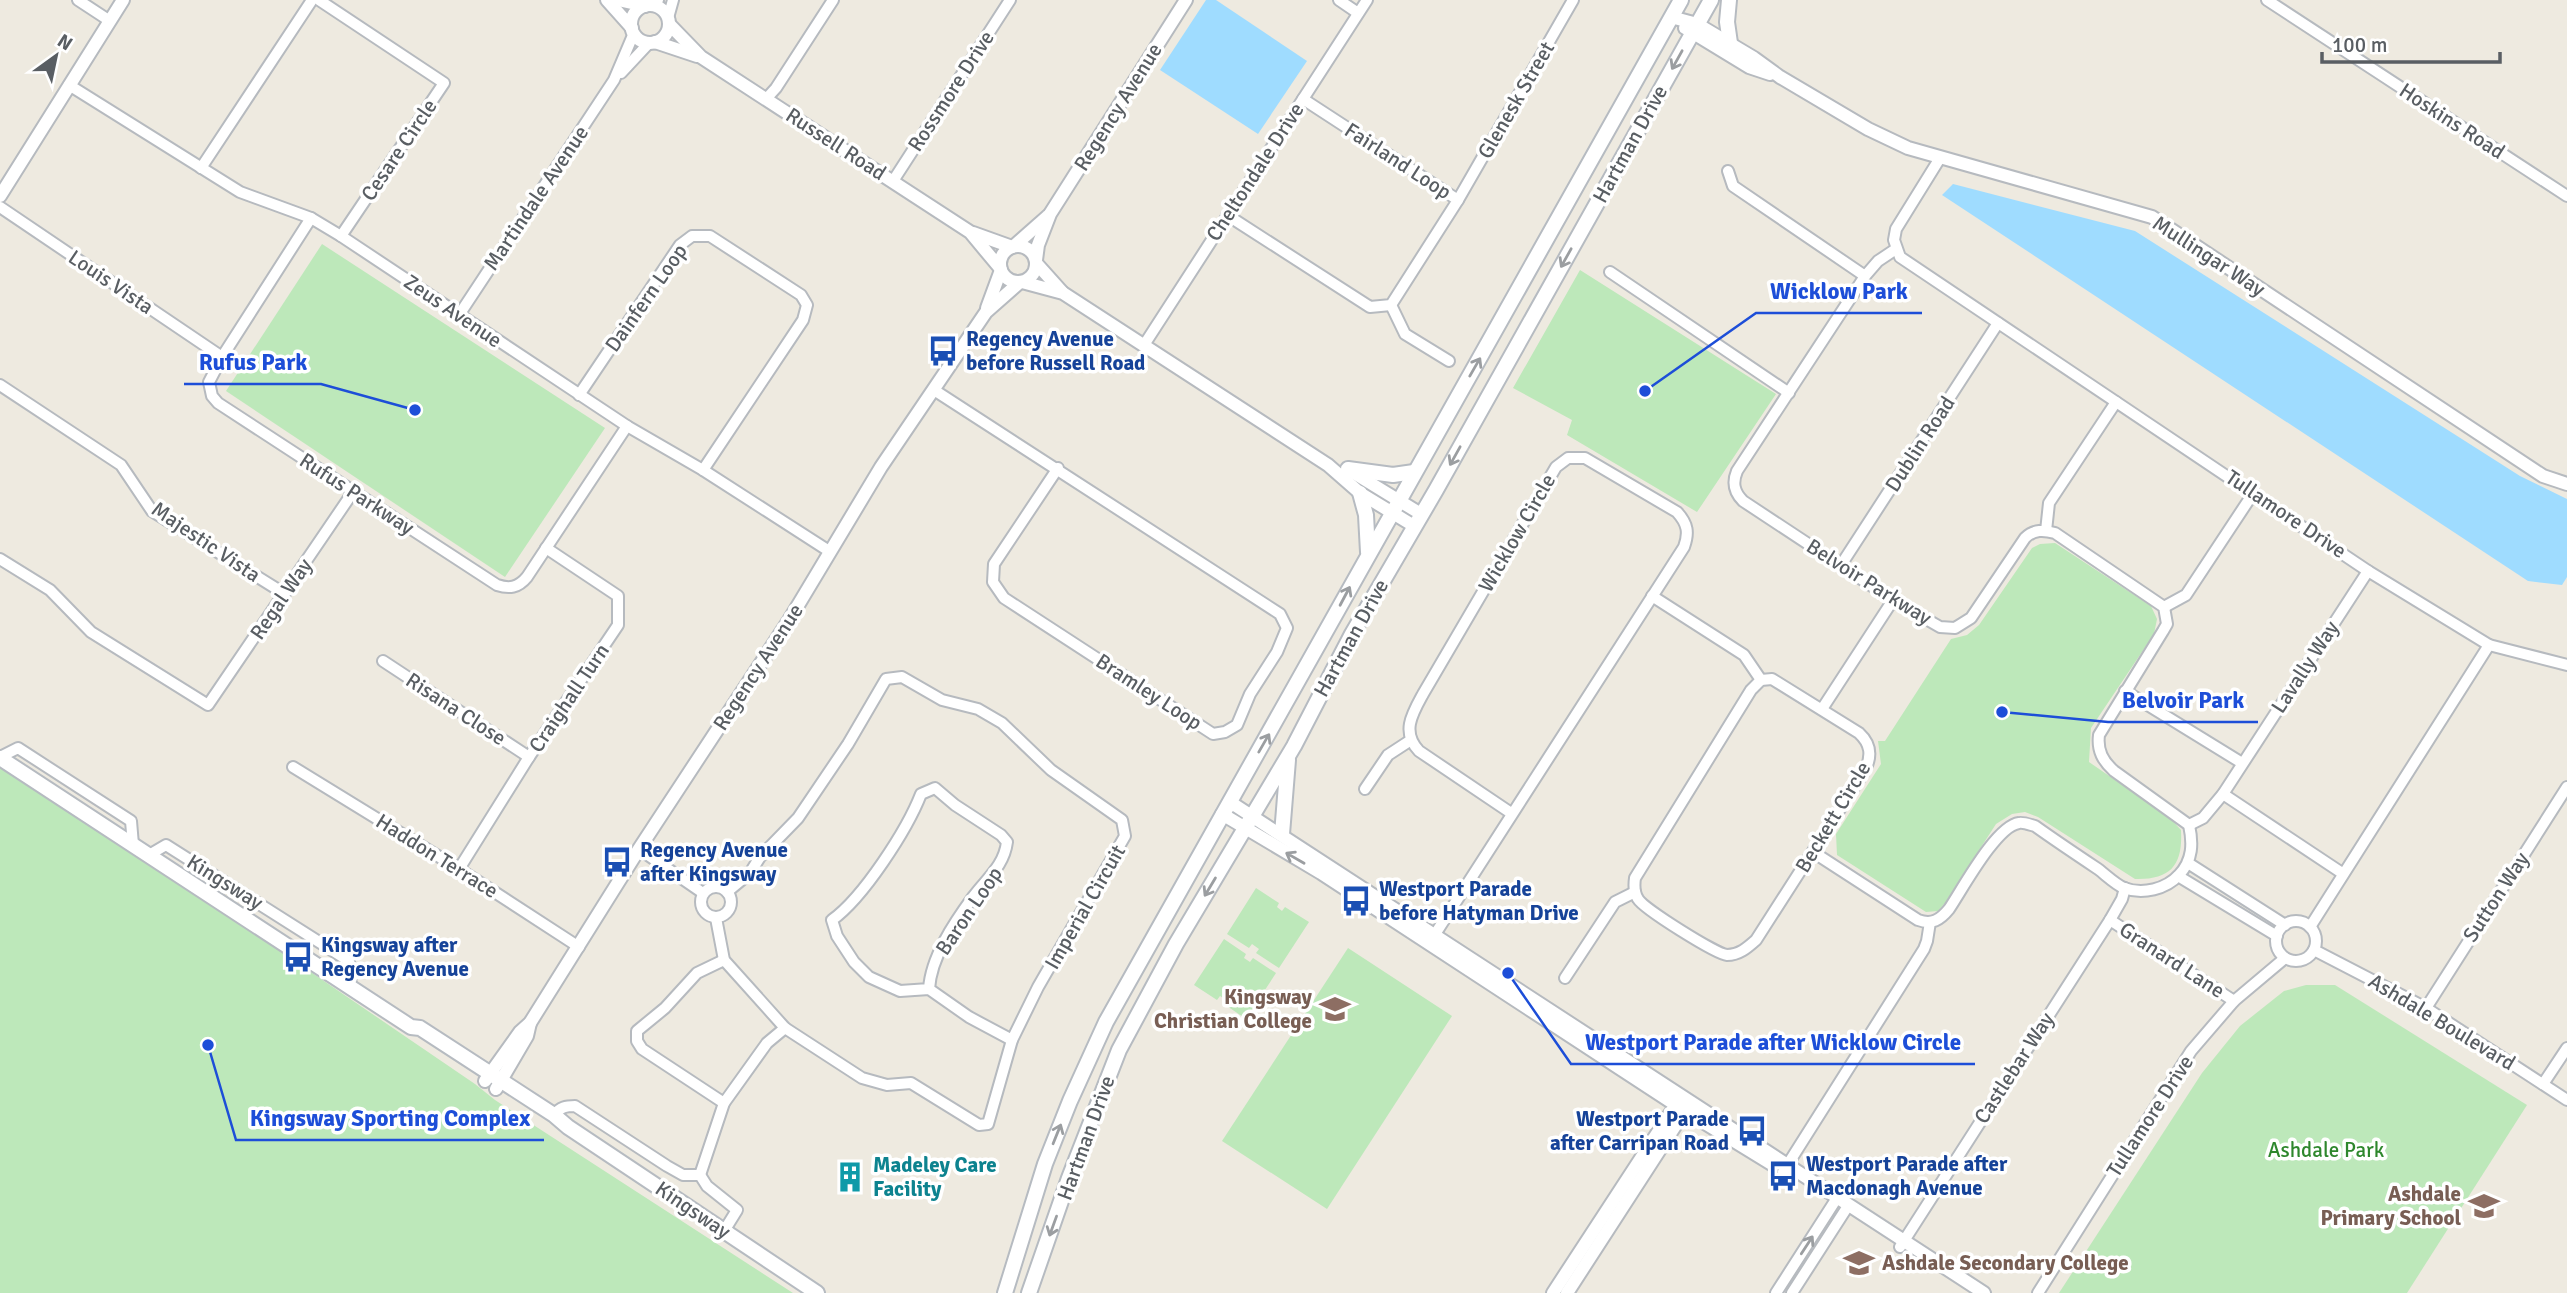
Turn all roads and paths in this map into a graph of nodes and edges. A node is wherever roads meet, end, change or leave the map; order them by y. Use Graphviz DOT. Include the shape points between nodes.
graph roads {
  1 [pos="78,0"];
  2 [pos="123,0"];
  3 [pos="312,0"];
  4 [pos="319,0"];
  5 [pos="607,0"];
  6 [pos="618,0"];
  7 [pos="673,0"];
  8 [pos="833,0"];
  9 [pos="1010,0"];
  10 [pos="1186,0"];
  11 [pos="1339,0"];
  12 [pos="1367,0"];
  13 [pos="1573,0"];
  14 [pos="1681,0"];
  15 [pos="1711,0"];
  16 [pos="1729,0"];
  17 [pos="2267,0"];
  18 [pos="651,4"];
  19 [pos="1359,13"];
  20 [pos="1671,16"];
  21 [pos="110,21"];
  22 [pos="669,21"];
  23 [pos="1695,29"];
  24 [pos="633,30"];
  25 [pos="652,42"];
  26 [pos="1730,43"];
  27 [pos="701,57"];
  28 [pos="1780,78"];
  29 [pos="614,80"];
  30 [pos="69,85"];
  31 [pos="766,99"];
  32 [pos="1303,100"];
  33 [pos="1940,158"];
  34 [pos="201,169"];
  35 [pos="1728,172"];
  36 [pos="893,181"];
  37 [pos="2567,196"];
  38 [pos="0,197"];
  39 [pos="1458,200"];
  40 [pos="0,206"];
  41 [pos="1051,214"];
  42 [pos="1227,215"];
  43 [pos="311,218"];
  44 [pos="970,232"];
  45 [pos="341,236"];
  46 [pos="1013,246"];
  47 [pos="1896,249"];
  48 [pos="1036,262"];
  49 [pos="1000,269"];
  50 [pos="1610,272"];
  51 [pos="1865,276"];
  52 [pos="1021,282"];
  53 [pos="1063,293"];
  54 [pos="1391,305"];
  55 [pos="986,312"];
  56 [pos="459,315"];
  57 [pos="1998,323"];
  58 [pos="1144,345"];
  59 [pos="222,357"];
  60 [pos="1449,361"];
  61 [pos="0,385"];
  62 [pos="934,390"];
  63 [pos="1789,393"];
  64 [pos="579,395"];
  65 [pos="2116,402"];
  66 [pos="626,426"];
  67 [pos="1328,465"];
  68 [pos="1058,468"];
  69 [pos="703,470"];
  70 [pos="1348,470"];
  71 [pos="1415,472"];
  72 [pos="2567,484"];
  73 [pos="352,492"];
  74 [pos="2254,492"];
  75 [pos="1360,493"];
  76 [pos="1395,506"];
  77 [pos="1418,520"];
  78 [pos="2046,531"];
  79 [pos="546,548"];
  80 [pos="829,551"];
  81 [pos="1368,553"];
  82 [pos="0,559"];
  83 [pos="1841,565"];
  84 [pos="2368,570"];
  85 [pos="285,594"];
  86 [pos="1652,596"];
  87 [pos="1893,600"];
  88 [pos="2164,607"];
  89 [pos="2489,645"];
  90 [pos="383,661"];
  91 [pos="2567,665"];
  92 [pos="1761,680"];
  93 [pos="2125,691"];
  94 [pos="1822,709"];
  95 [pos="1411,740"];
  96 [pos="1289,755"];
  97 [pos="0,757"];
  98 [pos="529,757"];
  99 [pos="2242,763"];
  100 [pos="293,766"];
  101 [pos="2567,787"];
  102 [pos="1365,789"];
  103 [pos="2223,794"];
  104 [pos="1226,808"];
  105 [pos="1511,813"];
  106 [pos="1248,822"];
  107 [pos="2189,825"];
  108 [pos="1282,834"];
  109 [pos="639,849"];
  110 [pos="1813,852"];
  111 [pos="149,855"];
  112 [pos="2189,863"];
  113 [pos="459,869"];
  114 [pos="2342,873"];
  115 [pos="2178,876"];
  116 [pos="2125,888"];
  117 [pos="727,892"];
  118 [pos="1635,892"];
  119 [pos="703,893"];
  120 [pos="716,918"];
  121 [pos="2109,920"];
  122 [pos="1930,922"];
  123 [pos="2286,925"];
  124 [pos="2310,927"];
  125 [pos="2277,936"];
  126 [pos="1432,939"];
  127 [pos="579,947"];
  128 [pos="2314,950"];
  129 [pos="2285,958"];
  130 [pos="724,960"];
  131 [pos="1565,978"];
  132 [pos="351,988"];
  133 [pos="929,989"];
  134 [pos="2234,1001"];
  135 [pos="2426,1008"];
  136 [pos="785,1028"];
  137 [pos="1012,1040"];
  138 [pos="2567,1048"];
  139 [pos="493,1081"];
  140 [pos="2543,1084"];
  141 [pos="2567,1100"];
  142 [pos="724,1103"];
  143 [pos="1683,1104"];
  144 [pos="554,1115"];
  145 [pos="568,1127"];
  146 [pos="1786,1169"];
  147 [pos="700,1175"];
  148 [pos="1835,1201"];
  149 [pos="1846,1209"];
  150 [pos="724,1231"];
  151 [pos="1902,1244"];
  152 [pos="817,1293"];
  153 [pos="1005,1293"];
  154 [pos="1029,1293"];
  155 [pos="1553,1293"];
  156 [pos="1567,1293"];
  157 [pos="1776,1293"];
  158 [pos="1792,1293"];
  159 [pos="1970,1293"];
  160 [pos="1984,1293"];
  161 [pos="2038,1293"];
  1 -- 21 [label="street"];
  2 -- 21 [label="street"];
  3 -- 34 [label="street"];
  4 -- 45 [label="street, Cesare Circle" via="443,83"];
  5 -- 24 [label="street"];
  6 -- 18 [label="street"];
  7 -- 22 [label="street"];
  8 -- 31 [label="street"];
  9 -- 36 [label="street, Rossmore Drive"];
  10 -- 41 [label="street, Regency Avenue"];
  11 -- 19 [label="street"];
  12 -- 19 [label="street, Cheltondale Drive"];
  13 -- 39 [label="street, Glenesk Street"];
  14 -- 20 [label="main road, Hartman Drive"];
  15 -- 23 [label="main road, Hartman Drive"];
  16 -- 26 [label="main road"];
  17 -- 37 [label="street, Hoskins Road"];
  18 -- 22 [label="street" via="661,8"];
  18 -- 24 [label="street" via="633,17"];
  19 -- 32 [label="street, Cheltondale Drive"];
  20 -- 23 [label="street, Mullingar Way"];
  71 -- 20 [label="main road, Hartman Drive, one-way"];
  21 -- 30 [label="street"];
  22 -- 25 [label="street" via="665,36"];
  22 -- 27 [label="street, Russell Road"];
  23 -- 26 [label="street, Mullingar Way"];
  23 -- 28 [label="street, Mullingar Way" via="1749,67"];
  23 -- 77 [label="main road, Hartman Drive, one-way"];
  24 -- 25 [label="street" via="638,38"];
  24 -- 29 [label="street, Martindale Avenue"];
  25 -- 27 [label="street, Russell Road"];
  25 -- 29 [label="street, Martindale Avenue"];
  26 -- 28 [label="street, Mullingar Way"];
  27 -- 31 [label="street, Russell Road"];
  28 -- 33 [label="street, Mullingar Way" via="1868,129"];
  29 -- 56 [label="street, Martindale Avenue"];
  30 -- 34 [label="street, Zeus Avenue"];
  30 -- 38 [label="street"];
  31 -- 36 [label="street, Russell Road"];
  32 -- 39 [label="street, Fairland Loop"];
  32 -- 42 [label="street, Cheltondale Drive"];
  33 -- 47 [label="street" via="1896,229"];
  33 -- 72 [label="street, Mullingar Way" via="2152,217 2543,476"];
  34 -- 43 [label="street, Zeus Avenue" via="240,192"];
  35 -- 51 [label="street" via="1733,186"];
  36 -- 44 [label="street, Russell Road"];
  39 -- 54 [label="street, Fairland Loop"];
  40 -- 59 [label="street, Louis Vista"];
  41 -- 46 [label="street, Regency Avenue"];
  41 -- 48 [label="street, Regency Avenue"];
  42 -- 54 [label="street" via="1370,307"];
  42 -- 58 [label="street, Cheltondale Drive"];
  43 -- 45 [label="street, Zeus Avenue"];
  43 -- 59 [label="street, Rufus Parkway"];
  44 -- 46 [label="street, Russell Road"];
  44 -- 49 [label="street, Russell Road"];
  45 -- 56 [label="street, Zeus Avenue"];
  46 -- 48 [label="street" via="1028,249"];
  46 -- 49 [label="street" via="1002,255"];
  47 -- 51 [label="street, Belvoir Parkway"];
  47 -- 57 [label="street, Tullamore Drive" via="1906,262"];
  48 -- 52 [label="street" via="1032,275"];
  48 -- 53 [label="street"];
  49 -- 52 [label="street" via="1008,279"];
  49 -- 55 [label="street, Regency Avenue"];
  50 -- 63 [label="street"];
  51 -- 63 [label="street, Belvoir Parkway"];
  52 -- 53 [label="street"];
  52 -- 55 [label="street, Regency Avenue"];
  53 -- 58 [label="street"];
  54 -- 60 [label="street" via="1405,334"];
  55 -- 62 [label="street, Regency Avenue"];
  56 -- 64 [label="street, Zeus Avenue"];
  57 -- 65 [label="street, Tullamore Drive"];
  57 -- 83 [label="street, Dublin Road"];
  58 -- 67 [label="street"];
  59 -- 73 [label="street, Rufus Parkway" via="209,382 212,396"];
  61 -- 85 [label="street, Majestic Vista" via="121,465 152,511"];
  62 -- 68 [label="street, Bramley Loop"];
  62 -- 80 [label="street, Regency Avenue"];
  63 -- 83 [label="street, Belvoir Parkway" via="1737,471 1735,490 1743,501"];
  64 -- 66 [label="street, Zeus Avenue"];
  64 -- 69 [label="street, Dainfern Loop" via="680,245 692,236 710,236 801,295 807,305 803,320"];
  65 -- 74 [label="street, Tullamore Drive"];
  65 -- 78 [label="street" via="2049,503"];
  66 -- 69 [label="street, Zeus Avenue"];
  66 -- 79 [label="street, Rufus Parkway"];
  67 -- 70 [label="street"];
  67 -- 75 [label="street"];
  68 -- 68 [label="street, Bramley Loop" via="994,564 993,582 1004,598 1213,734 1237,725 1287,628 1280,614"];
  69 -- 80 [label="street, Zeus Avenue"];
  70 -- 71 [label="main road" via="1393,475"];
  70 -- 76 [label="street"];
  71 -- 76 [label="main road, Hartman Drive"];
  73 -- 79 [label="street, Rufus Parkway" via="496,585 512,588 523,582"];
  73 -- 85 [label="street, Regal Way"];
  74 -- 84 [label="street, Tullamore Drive"];
  74 -- 88 [label="street" via="2186,595"];
  75 -- 76 [label="street"];
  75 -- 81 [label="main road"];
  76 -- 77 [label="street"];
  76 -- 81 [label="main road, Hartman Drive"];
  77 -- 96 [label="main road, Hartman Drive"];
  78 -- 87 [label="street, Belvoir Parkway" via="2030,533 1976,612 1961,626 1940,627"];
  78 -- 88 [label="street"];
  79 -- 98 [label="street, Craighall Turn" via="618,596 618,625"];
  80 -- 109 [label="street, Regency Avenue" via="788,622"];
  104 -- 81 [label="main road, Hartman Drive, one-way"];
  82 -- 85 [label="street, Regal Way" via="50,590 91,632 208,705"];
  83 -- 87 [label="street, Belvoir Parkway"];
  84 -- 89 [label="street, Tullamore Drive"];
  84 -- 99 [label="street, Lavally Way"];
  86 -- 92 [label="street" via="1744,655"];
  86 -- 95 [label="street, Wicklow Circle" via="1684,547 1685,520 1585,458 1561,462 1415,708 1409,726"];
  86 -- 105 [label="street, Wicklow Circle"];
  87 -- 94 [label="street"];
  88 -- 93 [label="street" via="2167,624"];
  89 -- 91 [label="street"];
  89 -- 114 [label="street"];
  90 -- 98 [label="street, Risana Close"];
  92 -- 94 [label="street, Beckett Circle" via="1777,681"];
  92 -- 118 [label="street" via="1639,869"];
  93 -- 99 [label="street"];
  93 -- 107 [label="street" via="2099,735 2102,757 2114,771"];
  94 -- 110 [label="street, Beckett Circle" via="1859,733 1870,751 1865,770"];
  95 -- 102 [label="street" via="1388,755"];
  95 -- 105 [label="street" via="1419,751"];
  96 -- 106 [label="main road, Hartman Drive"];
  96 -- 108 [label="main road"];
  97 -- 111 [label="main road, Kingsway"];
  98 -- 113 [label="street, Craighall Turn"];
  99 -- 103 [label="street, Lavally Way"];
  100 -- 113 [label="street, Haddon Terrace"];
  101 -- 135 [label="street, Sutton Way"];
  103 -- 107 [label="street, Lavally Way" via="2203,818"];
  103 -- 114 [label="street"];
  104 -- 106 [label="street"];
  153 -- 104 [label="main road, Hartman Drive, one-way" via="1070,1101 1106,1022"];
  105 -- 126 [label="street, Wicklow Circle"];
  106 -- 108 [label="street"];
  126 -- 106 [label="street, one-way" via="1321,873"];
  106 -- 154 [label="main road, Hartman Drive, one-way" via="1119,1050"];
  107 -- 112 [label="street"];
  108 -- 126 [label="street"];
  109 -- 119 [label="street"];
  109 -- 127 [label="street, Regency Avenue"];
  110 -- 118 [label="street, Beckett Circle" via="1756,940 1734,954 1718,954 1644,905"];
  110 -- 122 [label="street" via="1918,920"];
  111 -- 132 [label="main road, Kingsway"];
  111 -- 132 [label="street, Kingsway" via="166,845 349,961"];
  112 -- 115 [label="street"];
  112 -- 123 [label="street"];
  113 -- 127 [label="street, Haddon Terrace"];
  114 -- 124 [label="street"];
  115 -- 116 [label="street" via="2163,887 2146,891"];
  115 -- 125 [label="street"];
  116 -- 121 [label="street, Castlebar Way"];
  116 -- 122 [label="street" via="2035,827 2019,823 1995,841 1949,909"];
  117 -- 119 [label="street" via="712,887"];
  117 -- 120 [label="street, Imperial Circuit" via="730,909"];
  117 -- 137 [label="street, Imperial Circuit" via="798,818 886,679 902,677 942,700 978,709 1002,723 1051,770 1122,820 1125,836"];
  118 -- 131 [label="street" via="1615,902"];
  119 -- 120 [label="street" via="702,909"];
  120 -- 130 [label="street"];
  121 -- 134 [label="street, Granard Lane"];
  121 -- 151 [label="street, Castlebar Way"];
  122 -- 146 [label="street" via="1924,949"];
  123 -- 124 [label="street" via="2299,922"];
  123 -- 125 [label="street"];
  124 -- 128 [label="street" via="2316,939"];
  125 -- 129 [label="street" via="2277,947"];
  126 -- 143 [label="street"];
  127 -- 139 [label="street, Regency Avenue" via="520,1032"];
  128 -- 129 [label="street" via="2304,960"];
  128 -- 135 [label="street, Ashdale Boulevard"];
  129 -- 134 [label="street, Tullamore Drive"];
  130 -- 136 [label="street, Imperial Circuit"];
  130 -- 142 [label="street" via="697,973 637,1031 642,1049"];
  132 -- 139 [label="main road, Kingsway" via="411,1027 420,1028"];
  133 -- 133 [label="street, Baron Loop" via="938,954 973,897 1005,857 1007,842 935,788 922,794 857,897 832,920 836,936 869,977 900,991"];
  133 -- 137 [label="street"];
  134 -- 161 [label="street, Tullamore Drive" via="2191,1051"];
  135 -- 140 [label="street, Ashdale Boulevard"];
  136 -- 137 [label="street, Imperial Circuit" via="862,1078 887,1085 911,1083 979,1125 988,1124"];
  136 -- 142 [label="street" via="767,1043"];
  138 -- 140 [label="street"];
  139 -- 144 [label="main road, Kingsway"];
  139 -- 145 [label="main road, Kingsway" via="549,1122"];
  140 -- 141 [label="street, Ashdale Boulevard"];
  142 -- 147 [label="street"];
  143 -- 146 [label="street"];
  143 -- 155 [label="street"];
  143 -- 156 [label="street"];
  144 -- 145 [label="main road, Kingsway"];
  144 -- 147 [label="street" via="558,1109 575,1106 683,1175"];
  145 -- 150 [label="main road, Kingsway"];
  146 -- 148 [label="street"];
  147 -- 150 [label="street" via="737,1210"];
  148 -- 149 [label="street"];
  157 -- 148 [label="street, one-way"];
  149 -- 151 [label="street"];
  149 -- 158 [label="street"];
  150 -- 152 [label="main road, Kingsway"];
  151 -- 159 [label="street"];
  151 -- 160 [label="street"];
}
